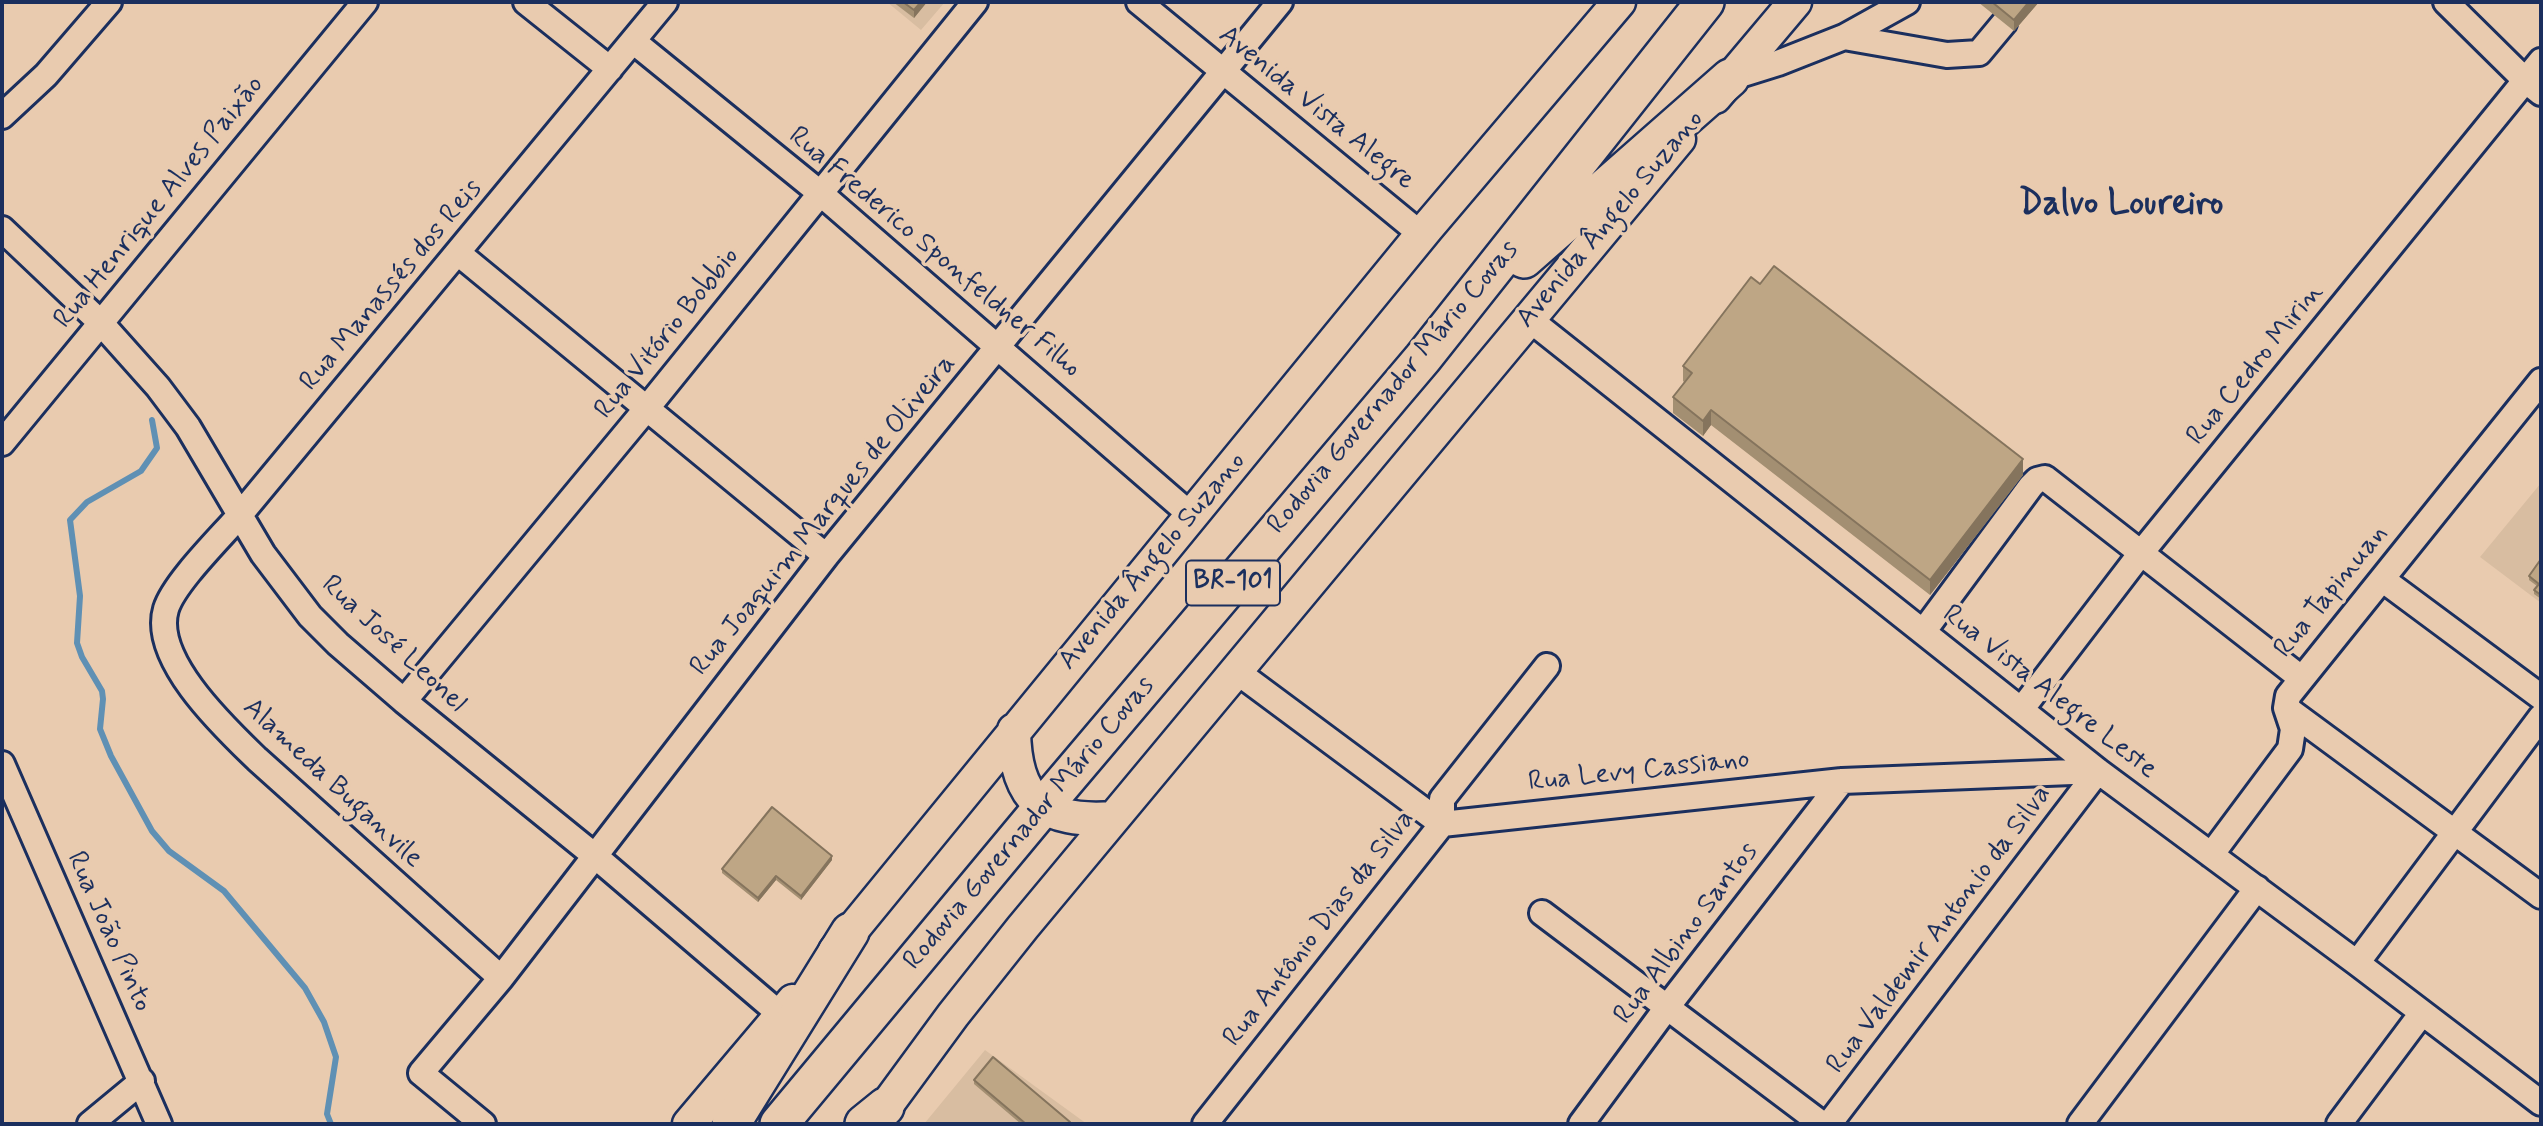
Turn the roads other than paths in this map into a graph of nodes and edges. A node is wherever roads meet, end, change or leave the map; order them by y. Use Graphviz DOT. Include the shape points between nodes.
graph roads {
  1 [pos="109,2"];
  2 [pos="365,2"];
  3 [pos="526,2"];
  4 [pos="665,2"];
  5 [pos="975,2"];
  6 [pos="1139,2"];
  7 [pos="1280,2"];
  8 [pos="1619,2"];
  9 [pos="1705,2"];
  10 [pos="1795,2"];
  11 [pos="1907,2"];
  12 [pos="2446,2"];
  13 [pos="2004,23"];
  14 [pos="1844,37"];
  15 [pos="633,41"];
  16 [pos="2541,61"];
  17 [pos="610,69"];
  18 [pos="1223,72"];
  19 [pos="1730,78"];
  20 [pos="2533,87"];
  21 [pos="2,116"];
  22 [pos="820,193"];
  23 [pos="2,229"];
  24 [pos="1422,235"];
  25 [pos="458,253"];
  26 [pos="1529,319"];
  27 [pos="100,322"];
  28 [pos="998,345"];
  29 [pos="1423,358"];
  30 [pos="2541,381"];
  31 [pos="647,408"];
  32 [pos="2,443"];
  33 [pos="239,516"];
  34 [pos="1192,516"];
  35 [pos="2141,553"];
  36 [pos="826,556"];
  37 [pos="2382,579"];
  38 [pos="166,609"];
  39 [pos="1923,632"];
  40 [pos="1547,666"];
  41 [pos="1236,671"];
  42 [pos="2301,678"];
  43 [pos="2541,697"];
  44 [pos="404,701"];
  45 [pos="2286,708"];
  46 [pos="2021,710"];
  47 [pos="2541,717"];
  48 [pos="1014,730"];
  49 [pos="2,764"];
  50 [pos="2098,771"];
  51 [pos="1842,781"];
  52 [pos="1042,808"];
  53 [pos="1113,818"];
  54 [pos="1442,824"];
  55 [pos="2454,832"];
  56 [pos="2211,855"];
  57 [pos="595,856"];
  58 [pos="2257,888"];
  59 [pos="2541,896"];
  60 [pos="1542,913"];
  61 [pos="850,932"];
  62 [pos="2357,963"];
  63 [pos="501,978"];
  64 [pos="1668,1006"];
  65 [pos="2422,1013"];
  66 [pos="781,1015"];
  67 [pos="142,1081"];
  68 [pos="2541,1103"];
  69 [pos="874,1118"];
  70 [pos="90,1124"];
  71 [pos="159,1124"];
  72 [pos="483,1124"];
  73 [pos="689,1124"];
  74 [pos="731,1124"];
  75 [pos="779,1124"];
  76 [pos="1205,1124"];
  77 [pos="1581,1124"];
  78 [pos="1822,1124"];
  79 [pos="1829,1124"];
  80 [pos="2080,1124"];
  81 [pos="2339,1124"];
  1 -- 21 [label="street" via="46,75"];
  2 -- 27 [label="street, Rua Henrique Alves Paixão"];
  3 -- 17 [label="street"];
  4 -- 15 [label="street, Rua Manassés dos Reis"];
  5 -- 22 [label="street, Rua Vitório Bobbio"];
  6 -- 18 [label="street, Avenida Vista Alegre"];
  7 -- 18 [label="street, Rua Joaquim Marques de Oliveira"];
  8 -- 24 [label="main road, Avenida Ângelo Suzano"];
  9 -- 29 [label="highway, Rodovia Governador Mário Covas / BR-101"];
  10 -- 19 [label="main road, Avenida Ângelo Suzano"];
  11 -- 14 [label="street"];
  12 -- 20 [label="street"];
  13 -- 14 [label="street" via="1979,53 1947,55"];
  14 -- 19 [label="street"];
  15 -- 17 [label="street, Rua Manassés dos Reis"];
  15 -- 22 [label="street, Rua Frederico Sponfeldner Filho"];
  16 -- 20 [label="street, Rua Cedro Mirin"];
  17 -- 25 [label="street, Rua Manassés dos Reis"];
  18 -- 24 [label="street, Avenida Vista Alegre"];
  18 -- 28 [label="street, Rua Joaquim Marques de Oliveira"];
  19 -- 26 [label="main road, Avenida Ângelo Suzano"];
  19 -- 29 [label="highway" via="1529,253"];
  20 -- 35 [label="street, Rua Cedro Mirin"];
  22 -- 28 [label="street, Rua Frederico Sponfeldner Filho"];
  22 -- 31 [label="street, Rua Vitório Bobbio"];
  23 -- 27 [label="street, Rua José Leonel"];
  24 -- 34 [label="main road, Avenida Ângelo Suzano"];
  25 -- 31 [label="street"];
  25 -- 33 [label="street, Rua Manassés dos Reis"];
  26 -- 39 [label="street, Rua Vista Alegre Leste"];
  26 -- 41 [label="main road, Avenida Ângelo Suzano"];
  27 -- 32 [label="street, Rua Henrique Alves Paixão"];
  27 -- 33 [label="street, Rua José Leonel" via="188,427"];
  28 -- 34 [label="street, Rua Frederico Sponfeldner Filho"];
  28 -- 36 [label="street, Rua Joaquim Marques de Oliveira"];
  29 -- 52 [label="highway, Rodovia Governador Mário Covas / BR-101"];
  30 -- 37 [label="street, Rua Tapinuan"];
  31 -- 36 [label="street"];
  31 -- 44 [label="street, Rua Vitório Bobbio"];
  33 -- 38 [label="street, Rua Manassés dos Reis" via="180,584"];
  33 -- 44 [label="street, Rua José Leonel" via="310,616"];
  34 -- 48 [label="main road, Avenida Ângelo Suzano"];
  35 -- 39 [label="street" via="2045,478 2037,480"];
  35 -- 42 [label="street"];
  35 -- 46 [label="street, Rua Cedro Mirin"];
  36 -- 57 [label="street, Rua Joaquim Marques de Oliveira"];
  37 -- 42 [label="street, Rua Tapinuan"];
  37 -- 43 [label="street"];
  38 -- 63 [label="street, Alameda Buganvile" via="165,634 175,660 193,692 220,723"];
  39 -- 46 [label="street, Rua Vista Alegre Leste"];
  40 -- 54 [label="street, Rua Antônio Dias da Silva" via="1442,799"];
  41 -- 53 [label="main road, Avenida Ângelo Suzano"];
  41 -- 54 [label="street"];
  42 -- 45 [label="street, Rua Tapinuan" via="2288,696"];
  44 -- 57 [label="street, Rua José Leonel"];
  45 -- 55 [label="street"];
  45 -- 56 [label="street" via="2293,729 2290,749"];
  46 -- 50 [label="street, Rua Vista Alegre Leste"];
  47 -- 55 [label="street"];
  48 -- 52 [label="main road" via="1014,758 1024,785"];
  48 -- 61 [label="main road, Avenida Ângelo Suzano"];
  49 -- 67 [label="street, Rua João Pinto"];
  50 -- 51 [label="street, Rua Levy Cassiano"];
  50 -- 56 [label="street, Rua Vista Alegre Leste"];
  50 -- 79 [label="street, Rua Valdemir Antonio da Silva"];
  51 -- 54 [label="street, Rua Levy Cassiano"];
  51 -- 64 [label="street, Rua Albino Santos"];
  52 -- 53 [label="main road" via="1089,820"];
  52 -- 75 [label="highway, Rodovia Governador Mário Covas / BR-101"];
  53 -- 69 [label="main road, Avenida Ângelo Suzano"];
  54 -- 76 [label="street, Rua Antônio Dias da Silva"];
  55 -- 59 [label="street"];
  55 -- 62 [label="street"];
  56 -- 58 [label="street, Rua Vista Alegre Leste"];
  57 -- 63 [label="street, Rua Joaquim Marques de Oliveira"];
  57 -- 66 [label="street, Rua José Leonel"];
  58 -- 62 [label="street, Rua Vista Alegre Leste"];
  58 -- 80 [label="street"];
  60 -- 64 [label="street"];
  61 -- 66 [label="main road, Avenida Ângelo Suzano"];
  61 -- 74 [label="highway"];
  62 -- 65 [label="street, Rua Vista Alegre Leste"];
  63 -- 72 [label="street, Rua Joaquim Marques de Oliveira" via="421,1073"];
  64 -- 77 [label="street, Rua Albino Santos"];
  64 -- 78 [label="street"];
  65 -- 68 [label="street, Rua Vista Alegre Leste"];
  65 -- 81 [label="street"];
  66 -- 73 [label="main road, Avenida Ângelo Suzano"];
  67 -- 70 [label="street"];
  67 -- 71 [label="street, Rua João Pinto"];
}
